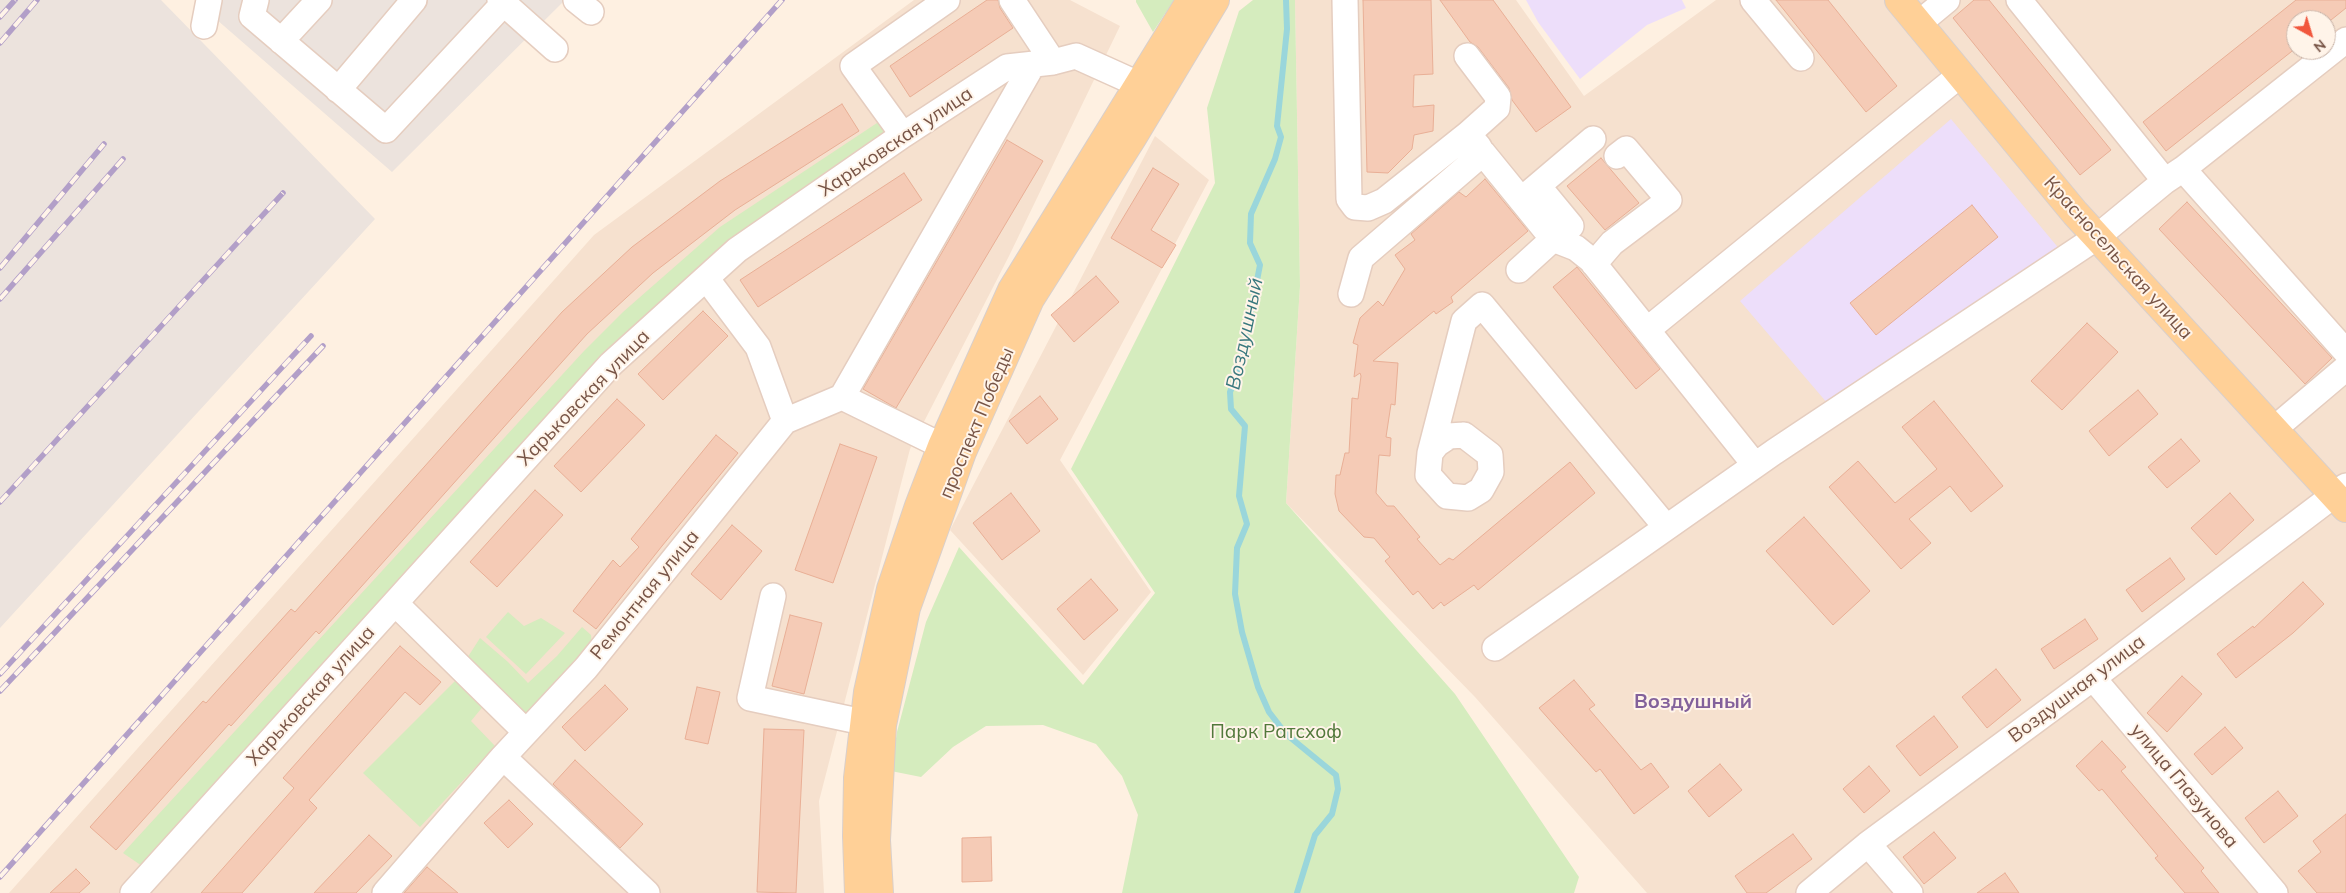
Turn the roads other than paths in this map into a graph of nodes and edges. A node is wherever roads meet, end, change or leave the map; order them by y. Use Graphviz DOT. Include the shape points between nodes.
graph roads {
  1 [pos="209,0"];
  2 [pos="256,0"];
  3 [pos="319,0"];
  4 [pos="414,0"];
  5 [pos="947,0"];
  6 [pos="1012,0"];
  7 [pos="1191,0"];
  8 [pos="1215,0"];
  9 [pos="1345,0"];
  10 [pos="1753,0"];
  11 [pos="1899,0"];
  12 [pos="1947,0"];
  13 [pos="2020,0"];
  14 [pos="502,2"];
  15 [pos="1918,24"];
  16 [pos="204,26"];
  17 [pos="2346,40"];
  18 [pos="281,41"];
  19 [pos="555,48"];
  20 [pos="1467,56"];
  21 [pos="1801,58"];
  22 [pos="1044,63"];
  23 [pos="1960,75"];
  24 [pos="338,90"];
  25 [pos="1148,90"];
  26 [pos="903,135"];
  27 [pos="1592,139"];
  28 [pos="1476,144"];
  29 [pos="1617,156"];
  30 [pos="2174,175"];
  31 [pos="1530,193"];
  32 [pos="1562,232"];
  33 [pos="2097,237"];
  34 [pos="1594,264"];
  35 [pos="1519,270"];
  36 [pos="706,278"];
  37 [pos="1351,294"];
  38 [pos="1647,330"];
  39 [pos="2346,352"];
  40 [pos="2346,368"];
  41 [pos="842,397"];
  42 [pos="785,421"];
  43 [pos="2274,429"];
  44 [pos="942,446"];
  45 [pos="1430,454"];
  46 [pos="1755,465"];
  47 [pos="2342,496"];
  48 [pos="1666,527"];
  49 [pos="773,596"];
  50 [pos="395,604"];
  51 [pos="1495,648"];
  52 [pos="2093,678"];
  53 [pos="864,722"];
  54 [pos="526,732"];
  55 [pos="503,757"];
  56 [pos="1868,844"];
  57 [pos="390,891"];
  58 [pos="134,893"];
  59 [pos="646,893"];
  60 [pos="859,893"];
  61 [pos="879,893"];
  62 [pos="1809,893"];
  63 [pos="1910,893"];
  64 [pos="2275,893"];
  1 -- 16 [label="street"];
  2 -- 18 [label="street" via="252,16"];
  3 -- 18 [label="street"];
  4 -- 24 [label="street"];
  5 -- 26 [label="street" via="852,66"];
  6 -- 22 [label="street"];
  7 -- 25 [label="main road, проспект Победы"];
  8 -- 25 [label="main road, проспект Победы"];
  9 -- 28 [label="street" via="1349,199 1355,207 1368,208 1384,201"];
  10 -- 21 [label="street"];
  11 -- 15 [label="main road, Красносельская улица"];
  12 -- 15 [label="street"];
  13 -- 30 [label="street"];
  14 -- 19 [label="street"];
  14 -- 24 [label="street" via="386,130"];
  15 -- 23 [label="main road, Красносельская улица"];
  17 -- 30 [label="street"];
  18 -- 24 [label="street"];
  20 -- 28 [label="street" via="1498,97 1497,108"];
  22 -- 25 [label="street, Харьковская улица" via="1076,56"];
  22 -- 26 [label="street, Харьковская улица" via="1007,67"];
  22 -- 41 [label="street"];
  23 -- 33 [label="main road, Красносельская улица"];
  23 -- 38 [label="street"];
  25 -- 44 [label="main road, проспект Победы" via="1012,290"];
  25 -- 61 [label="main road, проспект Победы" via="1030,299 962,452 906,608 882,725 876,840"];
  26 -- 36 [label="street, Харьковская улица" via="736,250"];
  27 -- 31 [label="street"];
  28 -- 31 [label="street"];
  28 -- 37 [label="street" via="1361,258"];
  29 -- 34 [label="street" via="1626,149 1669,200 1612,243"];
  30 -- 33 [label="street"];
  30 -- 39 [label="street"];
  31 -- 32 [label="street"];
  32 -- 34 [label="street"];
  32 -- 35 [label="street"];
  33 -- 43 [label="main road, Красносельская улица"];
  33 -- 46 [label="street"];
  34 -- 38 [label="street"];
  36 -- 42 [label="street" via="758,347"];
  36 -- 50 [label="street, Харьковская улица" via="611,364"];
  38 -- 46 [label="street"];
  40 -- 43 [label="street"];
  41 -- 42 [label="street, Ремонтная улица"];
  41 -- 44 [label="street"];
  42 -- 54 [label="street, Ремонтная улица" via="586,668"];
  43 -- 47 [label="main road, Красносельская улица"];
  44 -- 53 [label="main road, проспект Победы" via="891,589"];
  45 -- 48 [label="street" via="1464,320 1482,305"];
  46 -- 48 [label="street"];
  47 -- 52 [label="street, Воздушная улица"];
  48 -- 51 [label="street"];
  49 -- 53 [label="street" via="750,698"];
  50 -- 54 [label="street"];
  50 -- 58 [label="street, Харьковская улица"];
  52 -- 56 [label="street, Воздушная улица"];
  52 -- 64 [label="street, улица Глазунова"];
  53 -- 60 [label="main road, проспект Победы" via="858,778"];
  54 -- 55 [label="street, Ремонтная улица"];
  55 -- 57 [label="street, Ремонтная улица"];
  55 -- 59 [label="street"];
  56 -- 62 [label="street, Воздушная улица"];
  56 -- 63 [label="street"];
}
